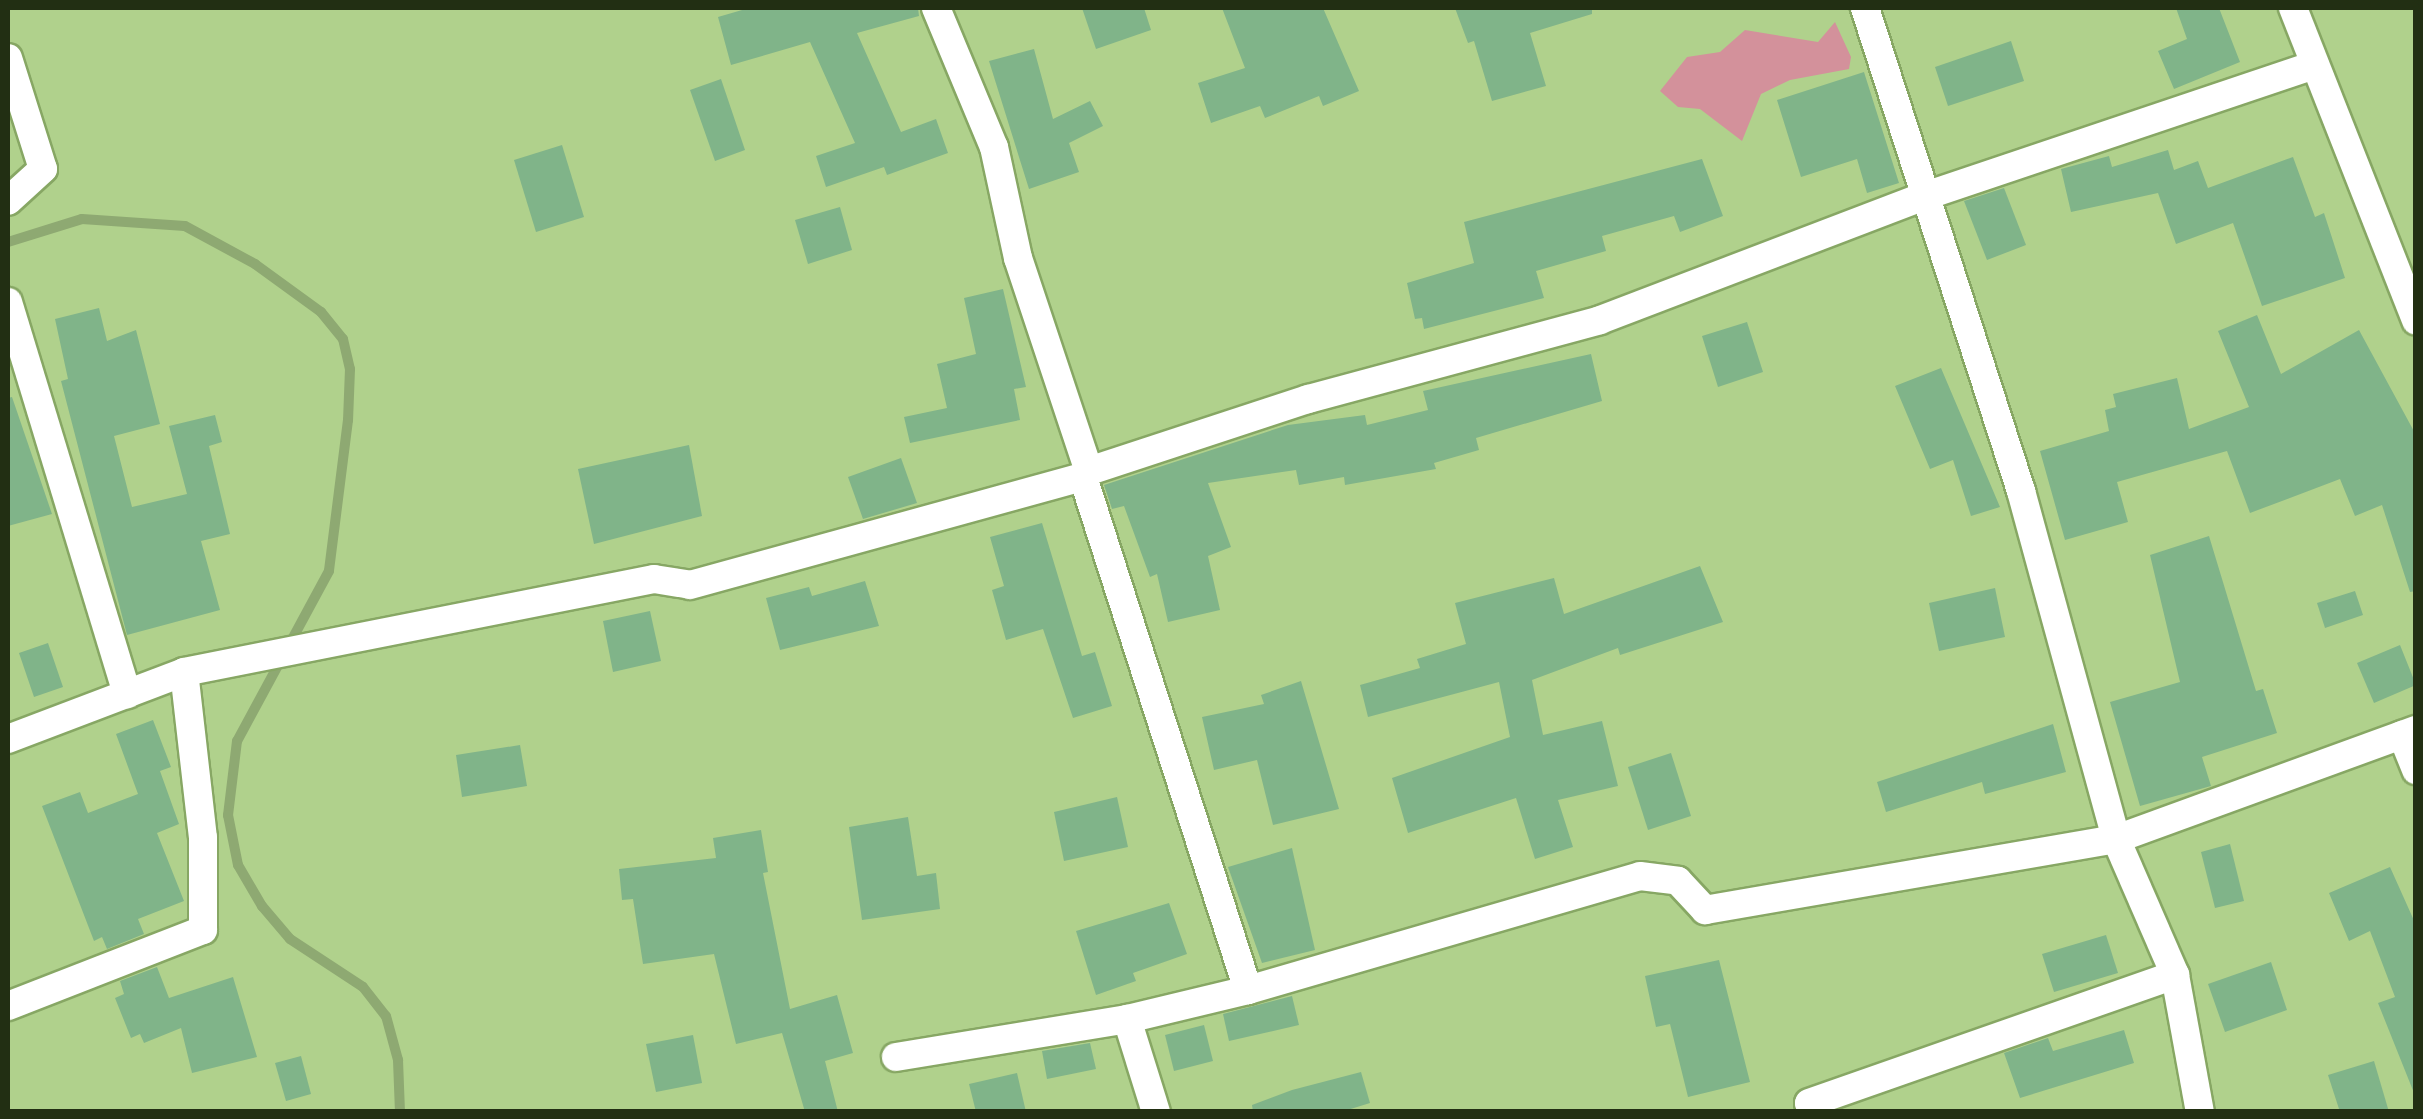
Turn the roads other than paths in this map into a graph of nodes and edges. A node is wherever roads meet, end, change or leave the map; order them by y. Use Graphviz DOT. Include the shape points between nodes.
graph roads {
  1 [pos="936,8"];
  2 [pos="1865,8"];
  3 [pos="2293,8"];
  4 [pos="8,58"];
  5 [pos="2314,65"];
  6 [pos="1928,195"];
  7 [pos="8,200"];
  8 [pos="8,302"];
  9 [pos="2416,321"];
  10 [pos="1086,474"];
  11 [pos="184,672"];
  12 [pos="127,694"];
  13 [pos="2409,732"];
  14 [pos="8,740"];
  15 [pos="2416,770"];
  16 [pos="2116,840"];
  17 [pos="2175,975"];
  18 [pos="1248,990"];
  19 [pos="8,1006"];
  20 [pos="1128,1018"];
  21 [pos="896,1057"];
  22 [pos="1156,1112"];
  23 [pos="1812,1112"];
  24 [pos="2200,1112"];
  1 -- 10 [label="street" via="994,147 1018,258"];
  2 -- 6 [label="street"];
  3 -- 5 [label="street"];
  4 -- 7 [label="street" via="44,168"];
  5 -- 6 [label="street"];
  5 -- 9 [label="street"];
  6 -- 10 [label="street" via="1600,320 1308,399"];
  6 -- 16 [label="street" via="2021,492"];
  8 -- 12 [label="street"];
  10 -- 11 [label="street" via="690,584 654,579"];
  10 -- 18 [label="street"];
  11 -- 12 [label="street"];
  11 -- 19 [label="street" via="202,838 203,930"];
  12 -- 14 [label="street"];
  13 -- 15 [label="street"];
  13 -- 16 [label="street"];
  16 -- 17 [label="street"];
  16 -- 18 [label="street" via="1706,910 1678,881 1640,876"];
  17 -- 23 [label="street" via="1810,1103"];
  17 -- 24 [label="street"];
  18 -- 20 [label="street"];
  20 -- 21 [label="street"];
  20 -- 22 [label="street"];
}
